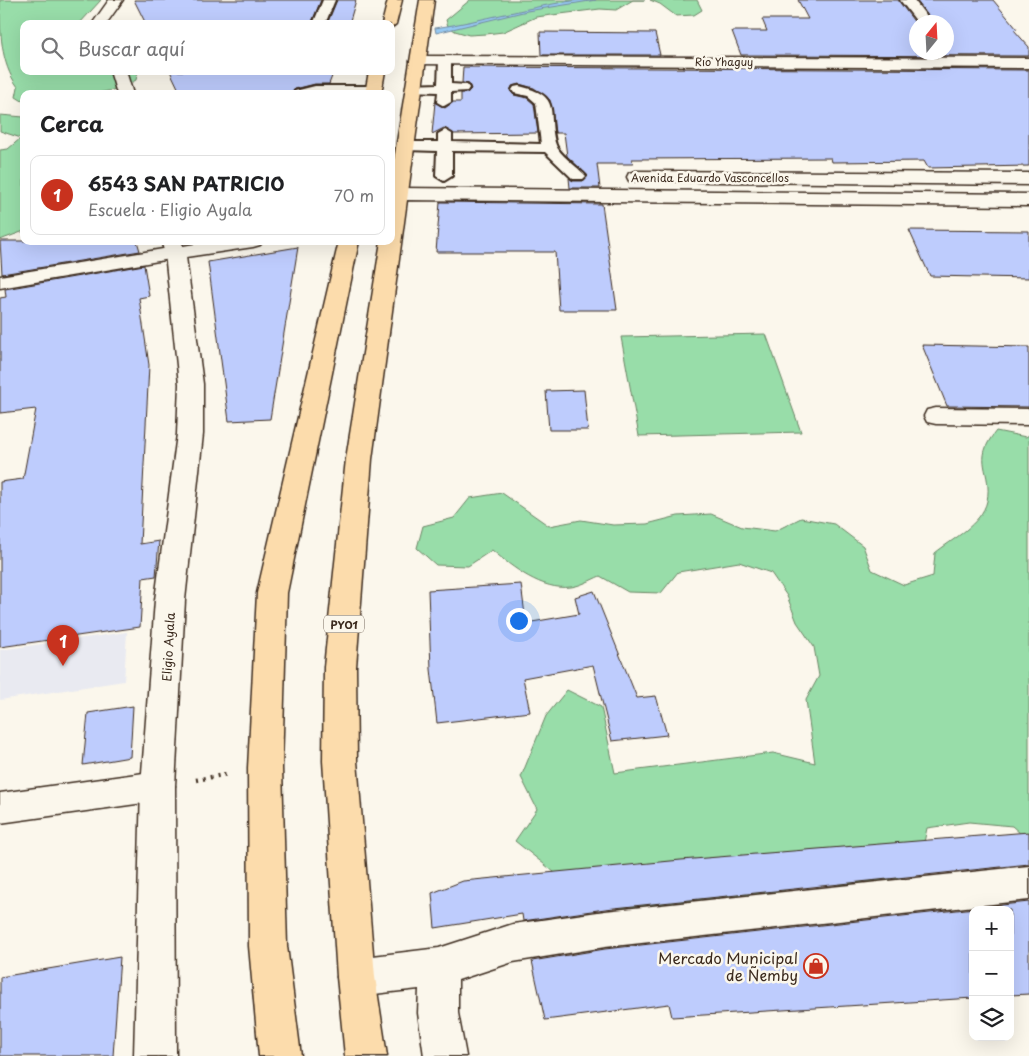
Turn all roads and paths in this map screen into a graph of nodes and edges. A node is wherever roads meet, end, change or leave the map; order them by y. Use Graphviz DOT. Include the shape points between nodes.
graph roads {
  1 [pos="116,0"];
  2 [pos="329,0"];
  3 [pos="395,0"];
  4 [pos="427,0"];
  5 [pos="907,0"];
  6 [pos="919,15"];
  7 [pos="102,20"];
  8 [pos="321,20"];
  9 [pos="390,20"];
  10 [pos="909,57"];
  11 [pos="954,57"];
  12 [pos="418,61"];
  13 [pos="445,61"];
  14 [pos="1029,63"];
  15 [pos="119,75"];
  16 [pos="376,75"];
  17 [pos="414,88"];
  18 [pos="443,88"];
  19 [pos="462,88"];
  20 [pos="124,90"];
  21 [pos="374,90"];
  22 [pos="519,90"];
  23 [pos="444,102"];
  24 [pos="445,140"];
  25 [pos="405,146"];
  26 [pos="549,148"];
  27 [pos="464,176"];
  28 [pos="549,176"];
  29 [pos="578,176"];
  30 [pos="597,177"];
  31 [pos="617,177"];
  32 [pos="1029,179"];
  33 [pos="410,181"];
  34 [pos="1029,200"];
  35 [pos="200,245"];
  36 [pos="348,245"];
  37 [pos="173,247"];
  38 [pos="0,282"];
  39 [pos="936,416"];
  40 [pos="1029,417"];
  41 [pos="265,768"];
  42 [pos="158,786"];
  43 [pos="0,808"];
  44 [pos="1029,883"];
  45 [pos="439,967"];
  46 [pos="356,977"];
  47 [pos="155,1056"];
  48 [pos="280,1056"];
  49 [pos="366,1056"];
  50 [pos="445,1056"];
  1 -- 7 [label="street"];
  2 -- 8 [label="lane"];
  3 -- 9 [label="highway"];
  4 -- 12 [label="highway, PY01"];
  5 -- 6 [label="street"];
  10 -- 13 [label="street, Río Yhaguy"];
  11 -- 14 [label="street, Río Yhaguy"];
  12 -- 13 [label="street, Río Yhaguy"];
  12 -- 17 [label="highway, PY01"];
  13 -- 18 [label="lane"];
  15 -- 20 [label="street"];
  16 -- 21 [label="highway"];
  17 -- 18 [label="lane"];
  17 -- 25 [label="highway, PY01"];
  18 -- 19 [label="lane"];
  18 -- 23 [label="lane"];
  22 -- 26 [label="lane" via="534,93 543,102"];
  24 -- 25 [label="lane"];
  24 -- 26 [label="lane"];
  24 -- 33 [label="lane"];
  25 -- 33 [label="highway, PY01"];
  26 -- 29 [label="lane"];
  27 -- 33 [label="street"];
  28 -- 29 [label="street"];
  29 -- 30 [label="street"];
  31 -- 32 [label="street, Avenida Eduardo Vasconcellos"];
  33 -- 34 [label="street, Avenida Eduardo Vasconcellos"];
  33 -- 46 [label="highway, PY01" via="358,459 340,667 340,761"];
  35 -- 37 [label="street"];
  36 -- 41 [label="highway" via="272,593"];
  37 -- 38 [label="street"];
  37 -- 42 [label="street, Eligio Ayala" via="191,384 190,434 170,600"];
  39 -- 40 [label="street"];
  41 -- 42 [label="path"];
  41 -- 48 [label="highway" via="268,946"];
  42 -- 43 [label="street"];
  42 -- 47 [label="street, Eligio Ayala"];
  44 -- 45 [label="street" via="605,929 513,944"];
  45 -- 46 [label="street"];
  45 -- 50 [label="street" via="438,1012"];
  46 -- 49 [label="highway, PY01"];
}
